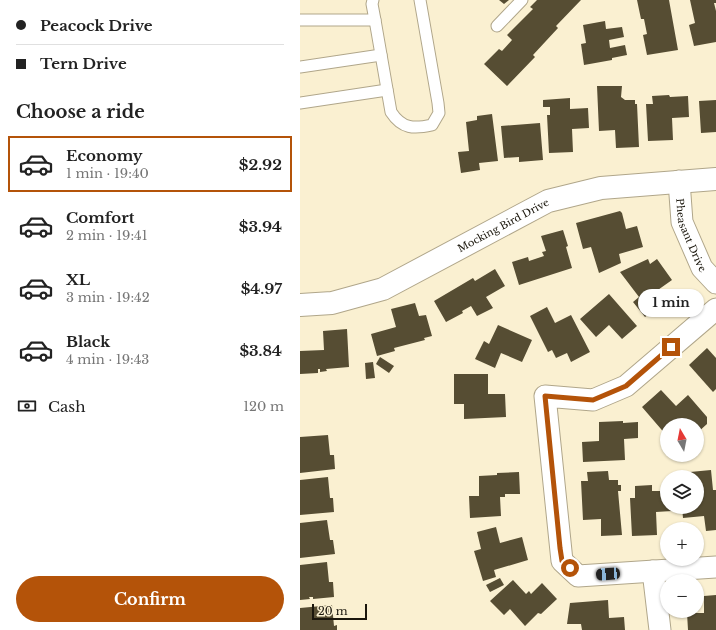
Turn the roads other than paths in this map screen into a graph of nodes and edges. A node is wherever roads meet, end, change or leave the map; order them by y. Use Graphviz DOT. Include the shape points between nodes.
graph roads {
  1 [pos="373,0"];
  2 [pos="420,0"];
  3 [pos="522,0"];
  4 [pos="300,20"];
  5 [pos="375,20"];
  6 [pos="497,26"];
  7 [pos="381,55"];
  8 [pos="300,67"];
  9 [pos="387,90"];
  10 [pos="300,103"];
  11 [pos="716,179"];
  12 [pos="679,181"];
  13 [pos="716,283"];
  14 [pos="300,305"];
  15 [pos="716,308"];
  16 [pos="716,567"];
  17 [pos="653,571"];
  18 [pos="660,630"];
  1 -- 5 [label="lane"];
  2 -- 9 [label="lane" via="439,113 432,125 414,128 399,122 391,112"];
  3 -- 6 [label="lane"];
  4 -- 5 [label="lane"];
  5 -- 7 [label="lane"];
  7 -- 8 [label="lane"];
  7 -- 9 [label="lane"];
  9 -- 10 [label="lane"];
  11 -- 12 [label="street, Mocking Bird Drive"];
  12 -- 13 [label="street, Pheasant Drive" via="682,222 702,268"];
  12 -- 14 [label="street, Mocking Bird Drive" via="601,188 548,201 383,289 332,303"];
  15 -- 17 [label="street" via="626,386 593,400 545,396 562,561 578,576"];
  16 -- 17 [label="street"];
  17 -- 18 [label="street"];
}
